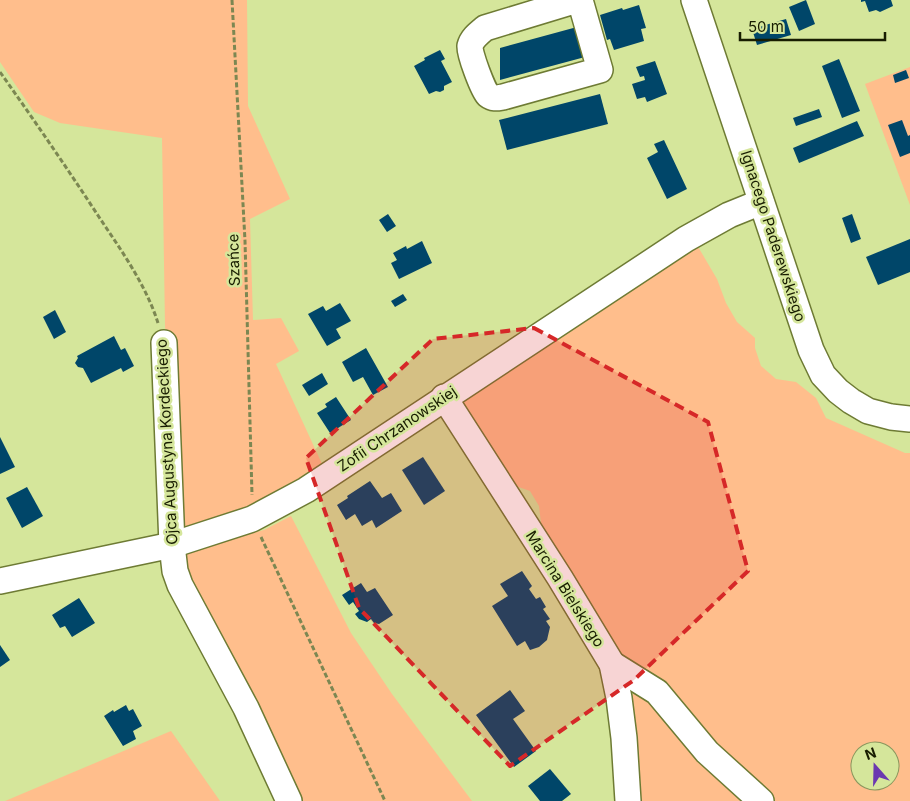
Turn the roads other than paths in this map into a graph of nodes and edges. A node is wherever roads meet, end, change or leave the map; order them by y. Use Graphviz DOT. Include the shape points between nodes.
graph roads {
  1 [pos="579,0"];
  2 [pos="694,0"];
  3 [pos="761,202"];
  4 [pos="164,343"];
  5 [pos="444,397"];
  6 [pos="910,419"];
  7 [pos="172,545"];
  8 [pos="0,581"];
  9 [pos="612,664"];
  10 [pos="289,801"];
  11 [pos="628,801"];
  12 [pos="761,801"];
  1 -- 1 [label="street" via="485,28 475,36 470,47 471,55 489,96 495,99 600,70"];
  2 -- 3 [label="street, Ignacego Paderewskiego"];
  3 -- 5 [label="street, Zofii Chrzanowskiej" via="686,239"];
  3 -- 6 [label="street, Ignacego Paderewskiego" via="811,350 823,375 838,391 868,411"];
  4 -- 7 [label="street, Ojca Augustyna Kordeckiego"];
  5 -- 7 [label="street, Zofii Chrzanowskiej" via="306,490 252,519"];
  5 -- 9 [label="street, Marcina Bielskiego"];
  7 -- 8 [label="street, Zofii Chrzanowskiej"];
  7 -- 10 [label="street, Ojca Augustyna Kordeckiego" via="180,585 246,708"];
  9 -- 11 [label="street, Marcina Bielskiego" via="624,738"];
  9 -- 12 [label="street" via="657,692 708,752"];
}
